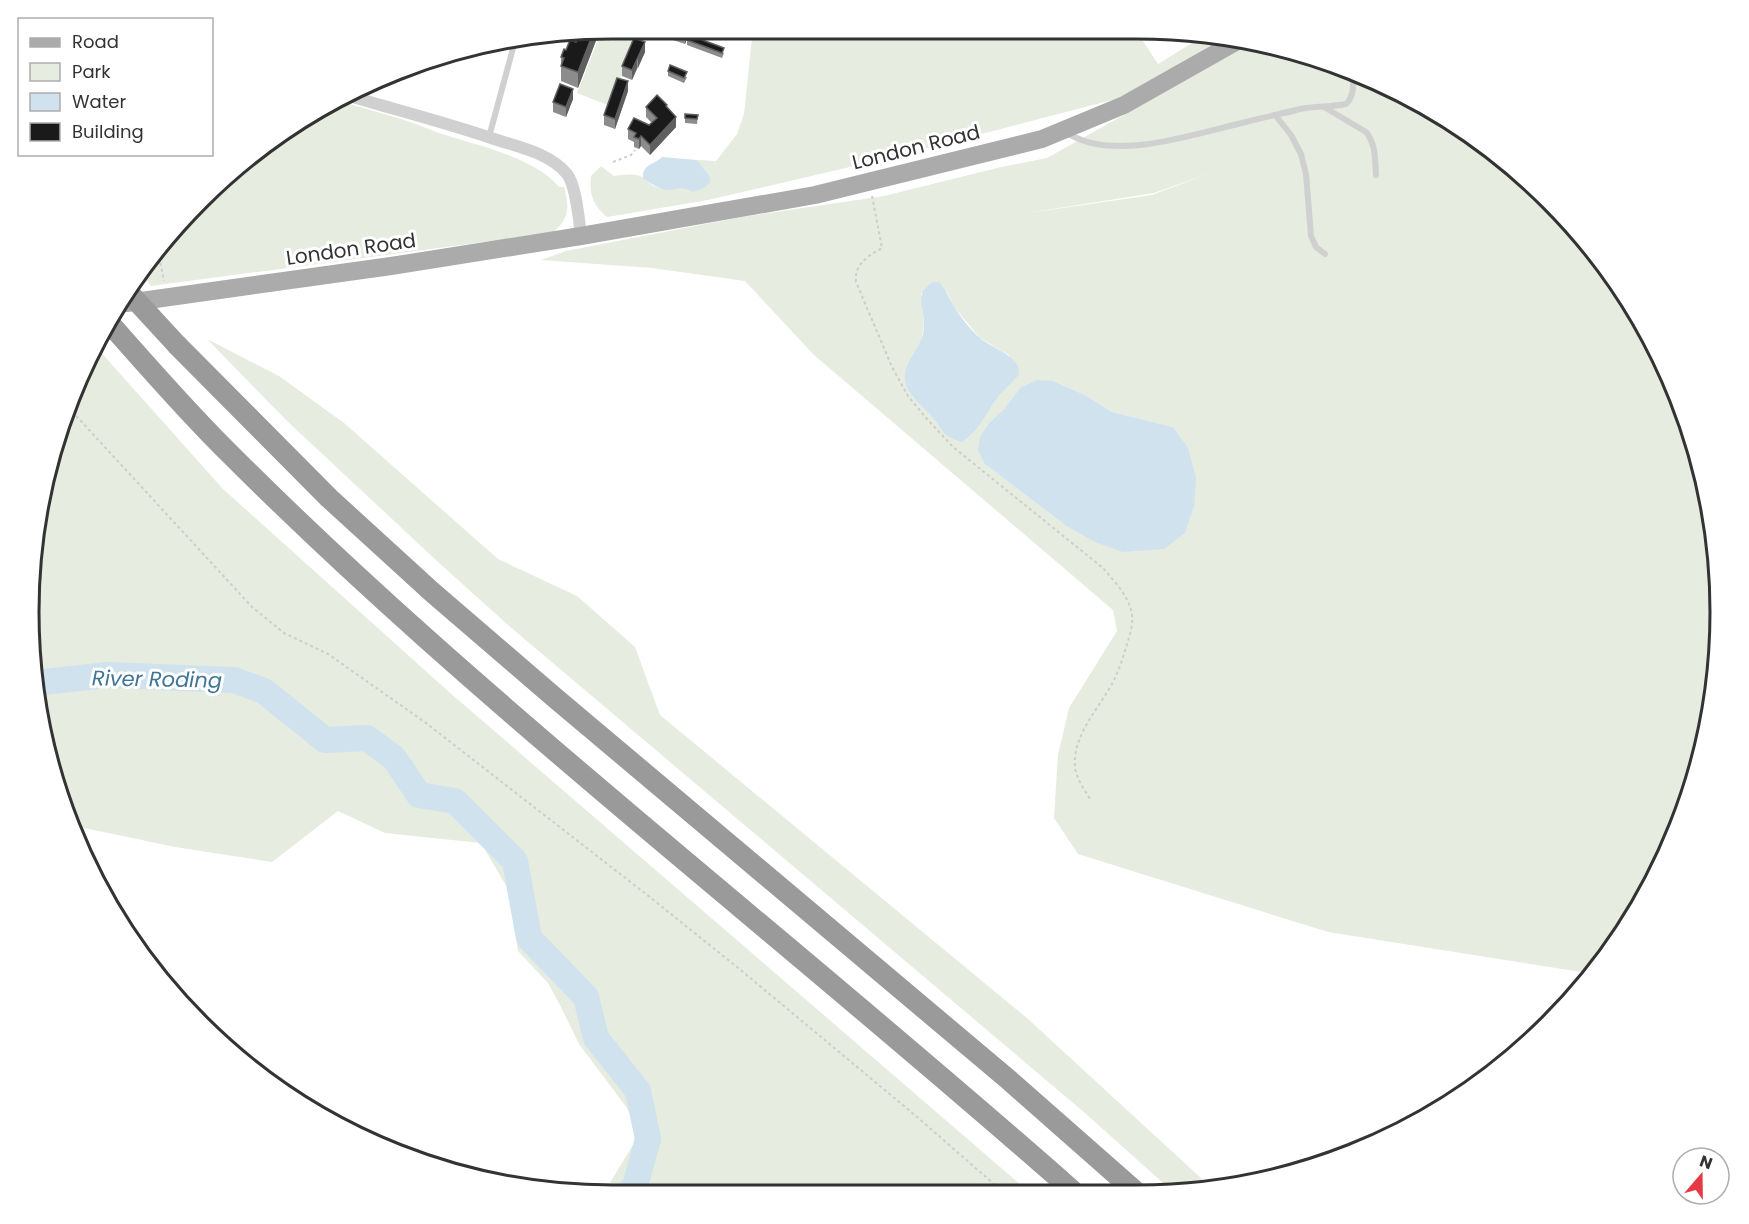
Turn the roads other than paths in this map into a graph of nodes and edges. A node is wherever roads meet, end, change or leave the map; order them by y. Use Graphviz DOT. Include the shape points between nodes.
graph roads {
  1 [pos="1228,47"];
  2 [pos="513,48"];
  3 [pos="1352,81"];
  4 [pos="358,98"];
  5 [pos="1324,107"];
  6 [pos="1276,116"];
  7 [pos="1063,130"];
  8 [pos="489,137"];
  9 [pos="1376,175"];
  10 [pos="581,236"];
  11 [pos="1325,254"];
  12 [pos="134,298"];
  13 [pos="130,303"];
  14 [pos="114,328"];
  15 [pos="1066,1185"];
  16 [pos="1128,1185"];
  1 -- 7 [label="main road, London Road" via="1124,105"];
  2 -- 8 [label="lane"];
  3 -- 5 [label="lane" via="1346,104"];
  4 -- 8 [label="street"];
  5 -- 6 [label="lane"];
  5 -- 9 [label="lane" via="1370,137"];
  6 -- 7 [label="lane" via="1182,139 1142,144 1088,143"];
  6 -- 11 [label="lane" via="1300,154 1306,174 1311,236 1316,248"];
  7 -- 10 [label="main road, London Road" via="1041,139 815,195"];
  8 -- 10 [label="street" via="560,165 569,176"];
  10 -- 13 [label="main road, London Road"];
  12 -- 16 [label="highway, bridge" via="329,498 432,592"];
  14 -- 15 [label="highway" via="229,454 406,621"];
}
